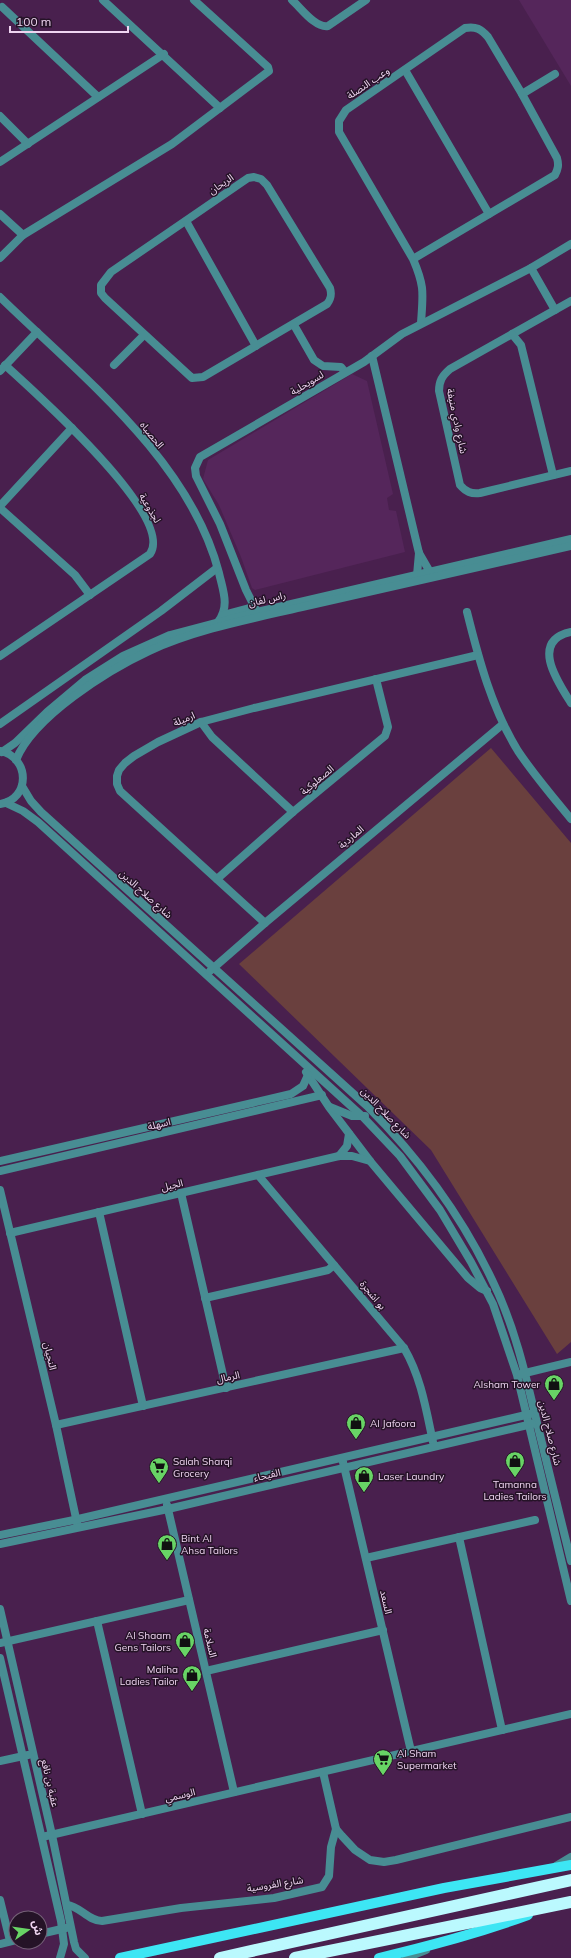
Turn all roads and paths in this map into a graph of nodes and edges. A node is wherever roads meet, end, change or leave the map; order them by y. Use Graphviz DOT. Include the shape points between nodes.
graph roads {
  1 [pos="9,0"];
  2 [pos="103,0"];
  3 [pos="194,0"];
  4 [pos="292,0"];
  5 [pos="366,0"];
  6 [pos="1,8"];
  7 [pos="164,54"];
  8 [pos="405,70"];
  9 [pos="555,74"];
  10 [pos="522,94"];
  11 [pos="98,98"];
  12 [pos="220,108"];
  13 [pos="0,116"];
  14 [pos="28,144"];
  15 [pos="0,162"];
  16 [pos="0,214"];
  17 [pos="489,214"];
  18 [pos="186,221"];
  19 [pos="23,235"];
  20 [pos="571,244"];
  21 [pos="0,258"];
  22 [pos="413,259"];
  23 [pos="531,268"];
  24 [pos="0,297"];
  25 [pos="571,301"];
  26 [pos="555,310"];
  27 [pos="421,323"];
  28 [pos="294,325"];
  29 [pos="37,332"];
  30 [pos="512,334"];
  31 [pos="144,335"];
  32 [pos="256,346"];
  33 [pos="372,356"];
  34 [pos="114,365"];
  35 [pos="3,368"];
  36 [pos="344,372"];
  37 [pos="72,428"];
  38 [pos="571,471"];
  39 [pos="553,475"];
  40 [pos="0,507"];
  41 [pos="571,539"];
  42 [pos="571,546"];
  43 [pos="419,553"];
  44 [pos="217,568"];
  45 [pos="430,572"];
  46 [pos="417,575"];
  47 [pos="90,594"];
  48 [pos="255,609"];
  49 [pos="467,612"];
  50 [pos="220,618"];
  51 [pos="571,632"];
  52 [pos="478,655"];
  53 [pos="0,656"];
  54 [pos="376,679"];
  55 [pos="571,703"];
  56 [pos="201,722"];
  57 [pos="0,724"];
  58 [pos="503,724"];
  59 [pos="1,752"];
  60 [pos="16,760"];
  61 [pos="22,786"];
  62 [pos="3,804"];
  63 [pos="293,812"];
  64 [pos="571,819"];
  65 [pos="217,879"];
  66 [pos="265,923"];
  67 [pos="214,968"];
  68 [pos="207,975"];
  69 [pos="299,1059"];
  70 [pos="308,1075"];
  71 [pos="322,1095"];
  72 [pos="367,1106"];
  73 [pos="329,1107"];
  74 [pos="363,1117"];
  75 [pos="349,1134"];
  76 [pos="339,1156"];
  77 [pos="0,1161"];
  78 [pos="370,1161"];
  79 [pos="0,1171"];
  80 [pos="258,1175"];
  81 [pos="0,1190"];
  82 [pos="181,1193"];
  83 [pos="98,1212"];
  84 [pos="10,1233"];
  85 [pos="334,1265"];
  86 [pos="496,1287"];
  87 [pos="487,1291"];
  88 [pos="205,1298"];
  89 [pos="404,1348"];
  90 [pos="571,1362"];
  91 [pos="526,1372"];
  92 [pos="516,1375"];
  93 [pos="226,1388"];
  94 [pos="143,1406"];
  95 [pos="535,1413"];
  96 [pos="526,1415"];
  97 [pos="537,1423"];
  98 [pos="56,1425"];
  99 [pos="528,1425"];
  100 [pos="432,1437"];
  101 [pos="435,1448"];
  102 [pos="342,1458"];
  103 [pos="344,1467"];
  104 [pos="166,1498"];
  105 [pos="168,1509"];
  106 [pos="77,1519"];
  107 [pos="534,1520"];
  108 [pos="78,1528"];
  109 [pos="0,1535"];
  110 [pos="459,1537"];
  111 [pos="0,1544"];
  112 [pos="366,1558"];
  113 [pos="571,1561"];
  114 [pos="189,1600"];
  115 [pos="571,1601"];
  116 [pos="0,1609"];
  117 [pos="98,1621"];
  118 [pos="383,1630"];
  119 [pos="4,1642"];
  120 [pos="0,1658"];
  121 [pos="206,1671"];
  122 [pos="571,1714"];
  123 [pos="502,1730"];
  124 [pos="411,1751"];
  125 [pos="33,1754"];
  126 [pos="24,1756"];
  127 [pos="0,1761"];
  128 [pos="323,1772"];
  129 [pos="234,1792"];
  130 [pos="142,1814"];
  131 [pos="571,1817"];
  132 [pos="336,1829"];
  133 [pos="52,1835"];
  134 [pos="42,1837"];
  135 [pos="571,1857"];
  136 [pos="571,1865"];
  137 [pos="544,1870"];
  138 [pos="59,1871"];
  139 [pos="50,1873"];
  140 [pos="571,1880"];
  141 [pos="0,1900"];
  142 [pos="571,1902"];
  143 [pos="67,1905"];
  144 [pos="544,1908"];
  145 [pos="8,1925"];
  146 [pos="67,1928"];
  147 [pos="48,1932"];
  148 [pos="452,1940"];
  149 [pos="60,1958"];
  150 [pos="85,1958"];
  151 [pos="120,1958"];
  152 [pos="220,1958"];
  153 [pos="295,1958"];
  154 [pos="379,1958"];
  155 [pos="406,1958"];
  1 -- 6 [label="street"];
  2 -- 7 [label="street"];
  3 -- 12 [label="street" via="268,67 269,71"];
  4 -- 5 [label="street" via="323,27"];
  6 -- 11 [label="street"];
  7 -- 11 [label="street"];
  7 -- 12 [label="street"];
  8 -- 10 [label="street, وعب النصلة" via="465,28 476,28 488,37"];
  8 -- 17 [label="street"];
  8 -- 22 [label="street, وعب النصلة" via="346,110 338,127"];
  9 -- 10 [label="street"];
  10 -- 17 [label="street, وعب النصلة" via="556,158 557,170 555,175"];
  11 -- 14 [label="street"];
  12 -- 19 [label="street" via="172,144"];
  13 -- 14 [label="street"];
  14 -- 15 [label="street"];
  16 -- 19 [label="street"];
  17 -- 22 [label="street, وعب النصلة"];
  18 -- 28 [label="street, الريحان" via="248,178 261,179 332,294 327,304"];
  18 -- 31 [label="street, الريحان" via="111,272 101,285 101,292 105,298"];
  18 -- 32 [label="street"];
  19 -- 21 [label="street"];
  20 -- 23 [label="street, لسويحلية"];
  22 -- 27 [label="street, وعب النصلة" via="423,284"];
  23 -- 26 [label="street"];
  23 -- 27 [label="street, لسويحلية"];
  24 -- 29 [label="street, الحصباه"];
  25 -- 26 [label="street, شارع وادي منيفة"];
  26 -- 30 [label="street, شارع وادي منيفة"];
  27 -- 33 [label="street, لسويحلية"];
  28 -- 32 [label="street, الريحان"];
  28 -- 36 [label="street" via="314,360 323,366 341,367"];
  29 -- 35 [label="street, لجذوعية"];
  29 -- 44 [label="street, الحصباه" via="128,420 155,453 191,508"];
  30 -- 39 [label="street" via="521,345"];
  30 -- 39 [label="street, شارع وادي منيفة" via="450,369 439,383 460,485 465,491 473,494"];
  31 -- 32 [label="street, الريحان" via="192,378 203,378"];
  31 -- 34 [label="street"];
  33 -- 36 [label="street, لسويحلية"];
  33 -- 43 [label="street"];
  35 -- 37 [label="street, لجذوعية"];
  36 -- 48 [label="street, لسويحلية" via="200,458 196,464 196,472"];
  37 -- 40 [label="street"];
  37 -- 47 [label="street, لجذوعية" via="107,464 129,492 151,526 153,534 153,549 150,554"];
  38 -- 39 [label="street, شارع وادي منيفة"];
  40 -- 47 [label="street" via="75,575"];
  41 -- 45 [label="street, راس لفان"];
  42 -- 60 [label="street, راس لفان" via="281,612 174,641 126,662 88,686 31,736"];
  43 -- 45 [label="street"];
  43 -- 46 [label="street"];
  44 -- 50 [label="street, الحصباه" via="226,604"];
  44 -- 57 [label="street" via="161,611"];
  45 -- 46 [label="street, راس لفان"];
  46 -- 48 [label="street, راس لفان"];
  47 -- 53 [label="street, لجذوعية"];
  48 -- 50 [label="street, راس لفان"];
  49 -- 52 [label="street"];
  50 -- 59 [label="street, راس لفان" via="170,635 124,656 86,680"];
  51 -- 55 [label="street" via="556,638 551,644 548,659"];
  52 -- 54 [label="street, ارميلة"];
  52 -- 58 [label="street"];
  54 -- 56 [label="street, ارميلة"];
  54 -- 63 [label="street, الصعلوكية" via="388,727 385,736"];
  56 -- 63 [label="street" via="212,737"];
  56 -- 65 [label="street, ارميلة" via="134,756 119,770 117,784 120,790"];
  58 -- 64 [label="street" via="518,751"];
  58 -- 66 [label="street, الماردية"];
  59 -- 60 [label="street"];
  60 -- 61 [label="street" via="22,769"];
  61 -- 62 [label="street" via="16,796"];
  61 -- 67 [label="street, شارع صلاح الدين" via="41,812"];
  62 -- 68 [label="street, شارع صلاح الدين" via="23,811 38,822"];
  63 -- 65 [label="street, الصعلوكية"];
  65 -- 66 [label="street, ارميلة"];
  66 -- 67 [label="street, الماردية"];
  67 -- 68 [label="street, الماردية"];
  67 -- 72 [label="street, شارع صلاح الدين"];
  68 -- 69 [label="street, شارع صلاح الدين"];
  69 -- 70 [label="street, شارع صلاح الدين"];
  69 -- 74 [label="street, شارع صلاح الدين"];
  70 -- 71 [label="street, شارع صلاح الدين"];
  70 -- 77 [label="street, اسهلة" via="303,1086 291,1094"];
  71 -- 73 [label="street, شارع صلاح الدين"];
  71 -- 79 [label="street, اسهلة"];
  72 -- 74 [label="street" via="368,1112"];
  72 -- 86 [label="street, شارع صلاح الدين" via="395,1135 435,1187 478,1253"];
  73 -- 74 [label="street" via="352,1116"];
  73 -- 75 [label="street, شارع صلاح الدين"];
  74 -- 87 [label="street, شارع صلاح الدين" via="400,1156 440,1210"];
  75 -- 76 [label="street" via="347,1146"];
  75 -- 78 [label="street, شارع صلاح الدين"];
  76 -- 78 [label="street, الجيل" via="352,1156"];
  76 -- 80 [label="street, الجيل"];
  78 -- 87 [label="street, شارع صلاح الدين" via="468,1278"];
  80 -- 82 [label="street, الجيل"];
  80 -- 85 [label="street, بو اشجرة"];
  81 -- 84 [label="street, النجيان"];
  82 -- 83 [label="street, الجيل"];
  82 -- 88 [label="street"];
  83 -- 84 [label="street, الجيل"];
  83 -- 94 [label="street"];
  84 -- 98 [label="street, النجيان"];
  85 -- 88 [label="street" via="328,1270"];
  85 -- 89 [label="street, بو اشجرة"];
  86 -- 87 [label="street"];
  86 -- 91 [label="street, شارع صلاح الدين"];
  87 -- 92 [label="street, شارع صلاح الدين"];
  88 -- 93 [label="street"];
  89 -- 93 [label="street, الرمال"];
  89 -- 100 [label="street, بو اشجرة" via="414,1365"];
  90 -- 91 [label="street"];
  91 -- 92 [label="street"];
  91 -- 95 [label="street, شارع صلاح الدين"];
  92 -- 96 [label="street, شارع صلاح الدين"];
  93 -- 94 [label="street, الرمال"];
  94 -- 98 [label="street, الرمال"];
  95 -- 96 [label="street, الفيحاء"];
  95 -- 97 [label="street, شارع صلاح الدين"];
  96 -- 99 [label="street, شارع صلاح الدين"];
  96 -- 100 [label="street, الفيحاء"];
  97 -- 99 [label="street, الفيحاء"];
  97 -- 113 [label="street, شارع صلاح الدين"];
  98 -- 106 [label="street, النجيان"];
  99 -- 101 [label="street, الفيحاء"];
  99 -- 115 [label="street, شارع صلاح الدين"];
  100 -- 101 [label="street, بو اشجرة"];
  100 -- 102 [label="street, الفيحاء"];
  101 -- 103 [label="street, الفيحاء"];
  102 -- 103 [label="street, السعد"];
  102 -- 104 [label="street, الفيحاء"];
  103 -- 105 [label="street, الفيحاء"];
  103 -- 112 [label="street, السعد"];
  104 -- 105 [label="street, السلامة"];
  104 -- 106 [label="street, الفيحاء"];
  105 -- 108 [label="street, الفيحاء"];
  105 -- 114 [label="street, السلامة"];
  106 -- 108 [label="street, النجيان"];
  106 -- 109 [label="street, الفيحاء"];
  107 -- 110 [label="street"];
  108 -- 111 [label="street, الفيحاء"];
  110 -- 112 [label="street"];
  110 -- 123 [label="street"];
  112 -- 118 [label="street, السعد"];
  114 -- 117 [label="street"];
  114 -- 121 [label="street, السلامة"];
  116 -- 119 [label="street, عقبة بن نافع"];
  117 -- 119 [label="street"];
  117 -- 130 [label="street"];
  118 -- 121 [label="street"];
  118 -- 124 [label="street, السعد"];
  119 -- 125 [label="street, عقبة بن نافع"];
  120 -- 126 [label="street, عقبة بن نافع"];
  121 -- 129 [label="street, السلامة"];
  122 -- 123 [label="street, الوسمي"];
  123 -- 124 [label="street, الوسمي"];
  124 -- 128 [label="street, الوسمي"];
  125 -- 126 [label="street"];
  125 -- 133 [label="street, عقبة بن نافع"];
  126 -- 127 [label="street"];
  126 -- 134 [label="street, عقبة بن نافع"];
  128 -- 129 [label="street, الوسمي"];
  128 -- 132 [label="street"];
  129 -- 130 [label="street, الوسمي"];
  130 -- 133 [label="street, الوسمي"];
  131 -- 132 [label="street" via="384,1862 370,1860 362,1855"];
  132 -- 143 [label="street, شارع الفروسية" via="331,1847 329,1876 322,1886 314,1889 274,1898 102,1920 92,1918 74,1906"];
  133 -- 134 [label="street, الوسمي"];
  133 -- 138 [label="street, عقبة بن نافع"];
  134 -- 139 [label="street, عقبة بن نافع"];
  135 -- 137 [label="street"];
  136 -- 137 [label="main road"];
  137 -- 151 [label="main road" via="444,1888"];
  138 -- 139 [label="street"];
  138 -- 143 [label="street, عقبة بن نافع"];
  139 -- 146 [label="street, عقبة بن نافع"];
  140 -- 152 [label="highway"];
  141 -- 145 [label="street"];
  142 -- 144 [label="highway"];
  143 -- 146 [label="street, عقبة بن نافع"];
  144 -- 148 [label="main road" via="493,1928"];
  144 -- 153 [label="highway"];
  146 -- 147 [label="street"];
  146 -- 149 [label="street, عقبة بن نافع"];
  146 -- 150 [label="street, عقبة بن نافع" via="76,1949"];
  148 -- 154 [label="main road"];
  148 -- 155 [label="street"];
}
